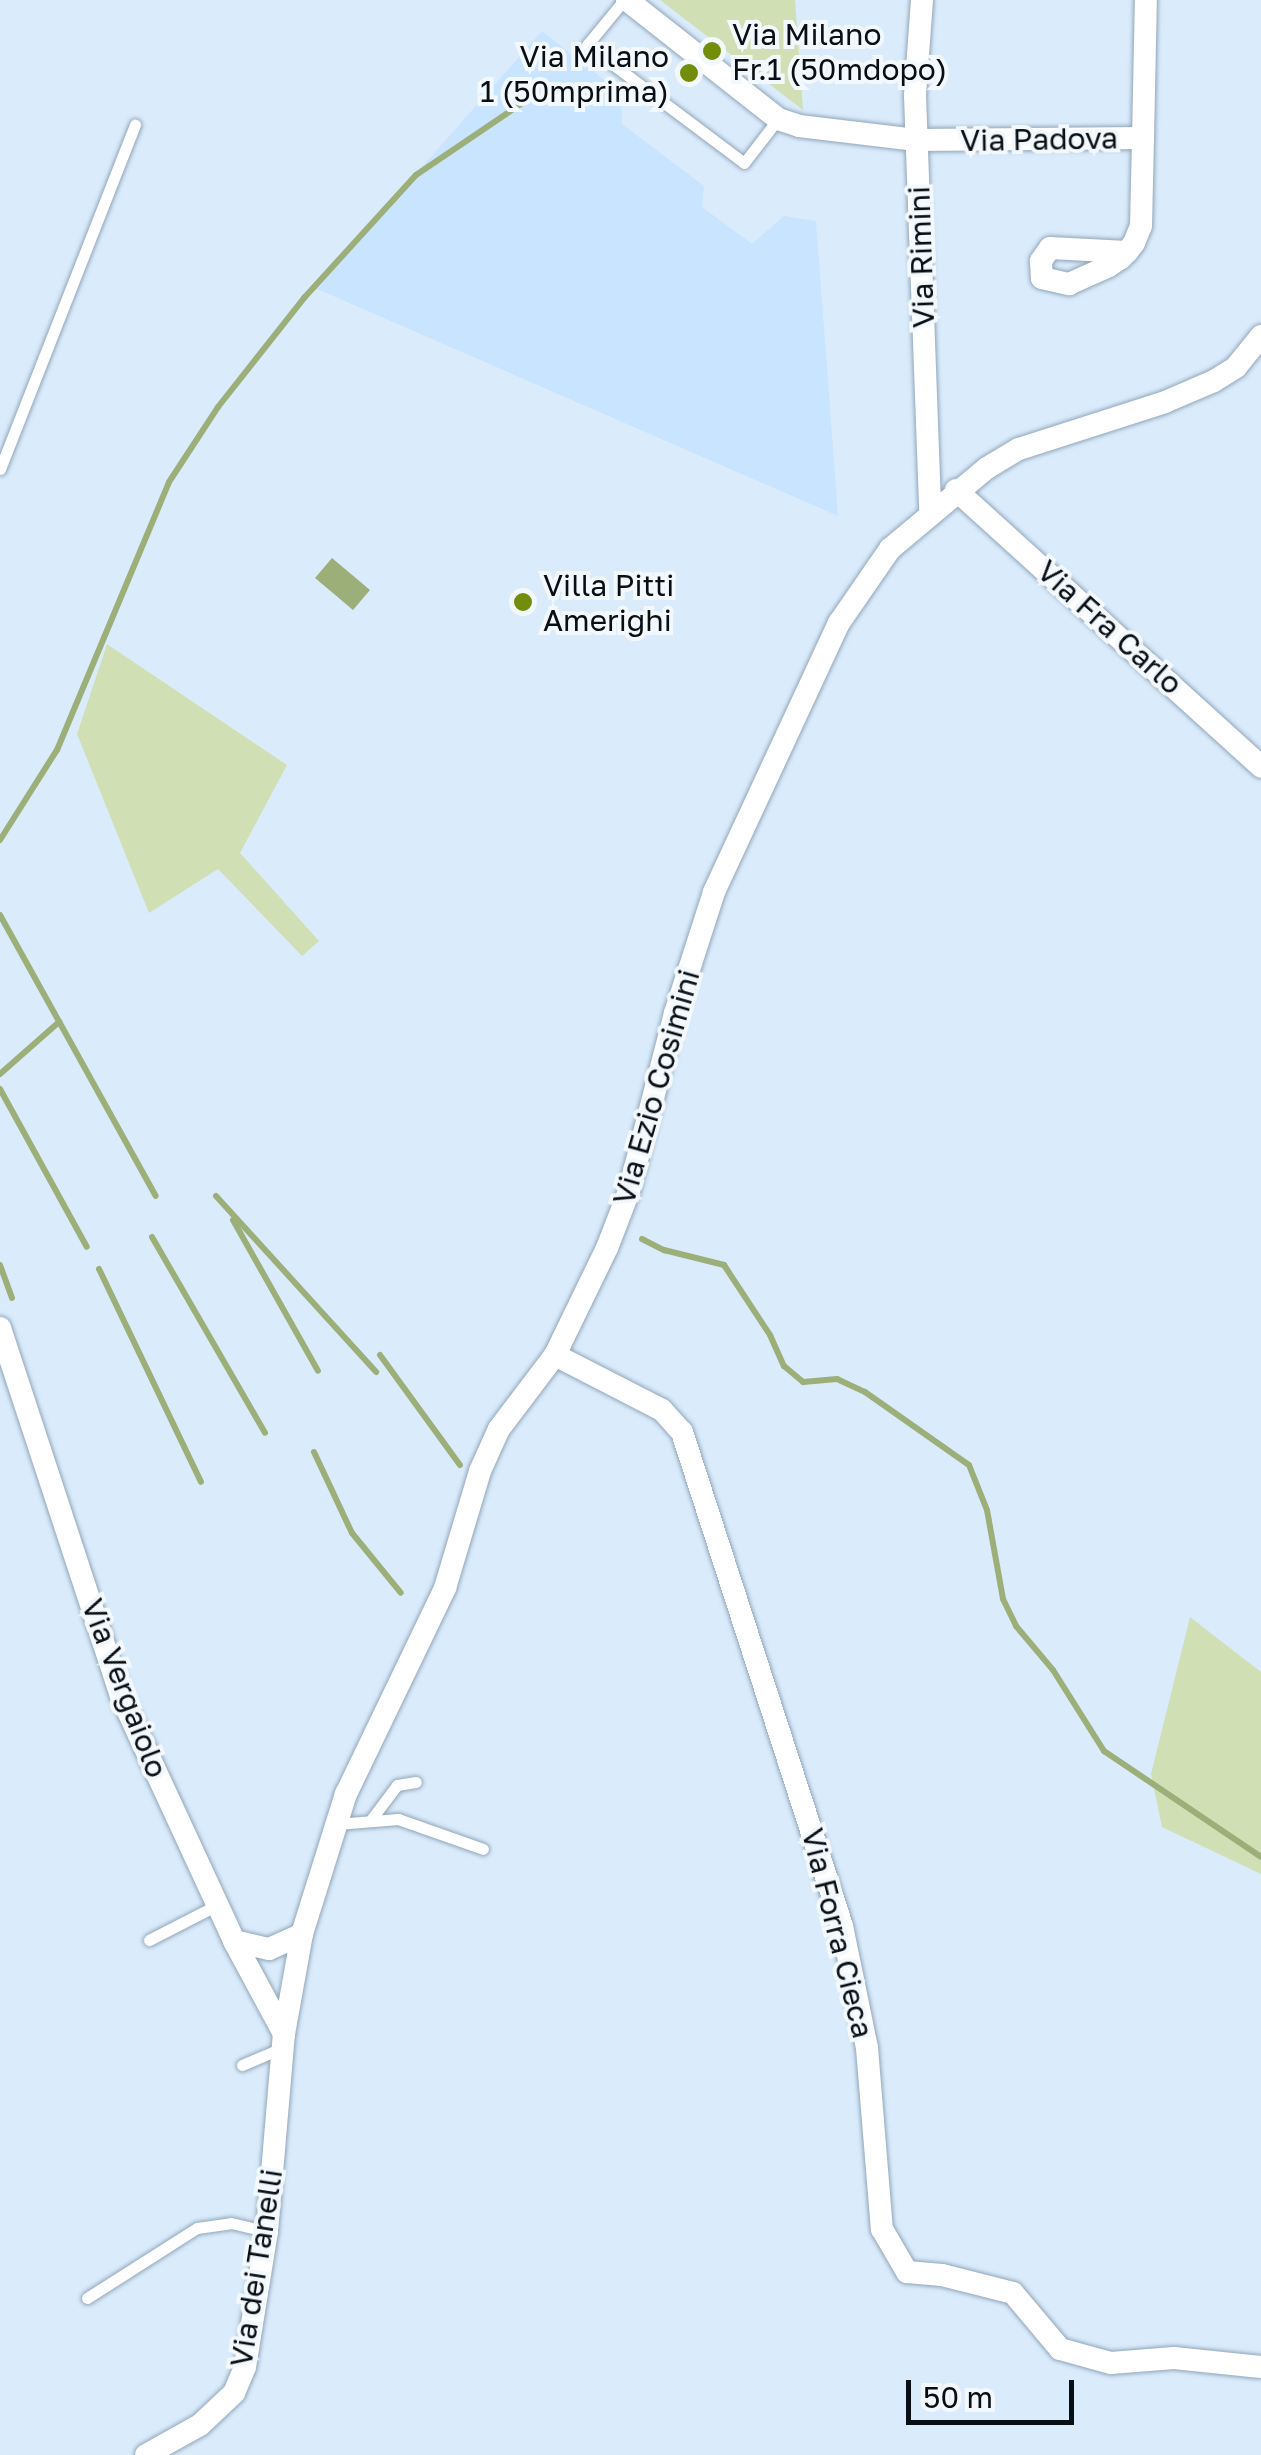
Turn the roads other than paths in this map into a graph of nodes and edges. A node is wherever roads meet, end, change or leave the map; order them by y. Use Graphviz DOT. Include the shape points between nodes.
graph roads {
  1 [pos="625,0"];
  2 [pos="922,0"];
  3 [pos="1146,0"];
  4 [pos="778,119"];
  5 [pos="135,124"];
  6 [pos="1143,138"];
  7 [pos="916,140"];
  8 [pos="1127,252"];
  9 [pos="1261,336"];
  10 [pos="0,468"];
  11 [pos="956,490"];
  12 [pos="930,514"];
  13 [pos="1261,767"];
  14 [pos="0,1328"];
  15 [pos="556,1354"];
  16 [pos="416,1782"];
  17 [pos="370,1821"];
  18 [pos="337,1824"];
  19 [pos="483,1849"];
  20 [pos="217,1906"];
  21 [pos="302,1934"];
  22 [pos="149,1940"];
  23 [pos="234,1941"];
  24 [pos="283,2041"];
  25 [pos="242,2066"];
  26 [pos="266,2230"];
  27 [pos="87,2298"];
  28 [pos="1261,2367"];
  29 [pos="146,2455"];
  1 -- 4 [label="street"];
  1 -- 4 [label="lane" via="587,45 744,164"];
  2 -- 7 [label="street, Via Rimini"];
  3 -- 6 [label="street, Via Padova"];
  4 -- 7 [label="street, Via Padova"];
  5 -- 10 [label="lane"];
  6 -- 7 [label="street, Via Padova"];
  6 -- 8 [label="street" via="1141,226"];
  7 -- 12 [label="street, Via Rimini"];
  9 -- 11 [label="street, Via Ezio Cosimini" via="1236,367 1214,380 1019,449"];
  11 -- 12 [label="street, Via Ezio Cosimini"];
  11 -- 13 [label="street, Via Fra Carlo"];
  12 -- 15 [label="street, Via Ezio Cosimini" via="890,549 839,623 737,836 676,1013 629,1191"];
  14 -- 20 [label="street, Via Vergaiolo" via="121,1696"];
  15 -- 18 [label="street, Via Ezio Cosimini" via="499,1428 446,1588"];
  15 -- 28 [label="street, Via Forra Cieca" via="662,1410 682,1432 842,1926 867,2048 882,2229 906,2272 1012,2293 1060,2349 1111,2363 1174,2358"];
  16 -- 17 [label="lane" via="397,1785"];
  17 -- 18 [label="lane"];
  17 -- 19 [label="lane" via="398,1819"];
  18 -- 21 [label="street, Via Ezio Cosimini"];
  20 -- 22 [label="lane"];
  20 -- 23 [label="street, Via Vergaiolo"];
  21 -- 23 [label="street" via="269,1949"];
  21 -- 24 [label="street, Via Ezio Cosimini"];
  23 -- 24 [label="street, Via Vergaiolo"];
  24 -- 25 [label="lane"];
  24 -- 26 [label="street, Via dei Tanelli"];
  26 -- 27 [label="lane" via="231,2223 196,2228"];
  26 -- 29 [label="street, Via dei Tanelli" via="245,2367 234,2393 200,2425"];
}
